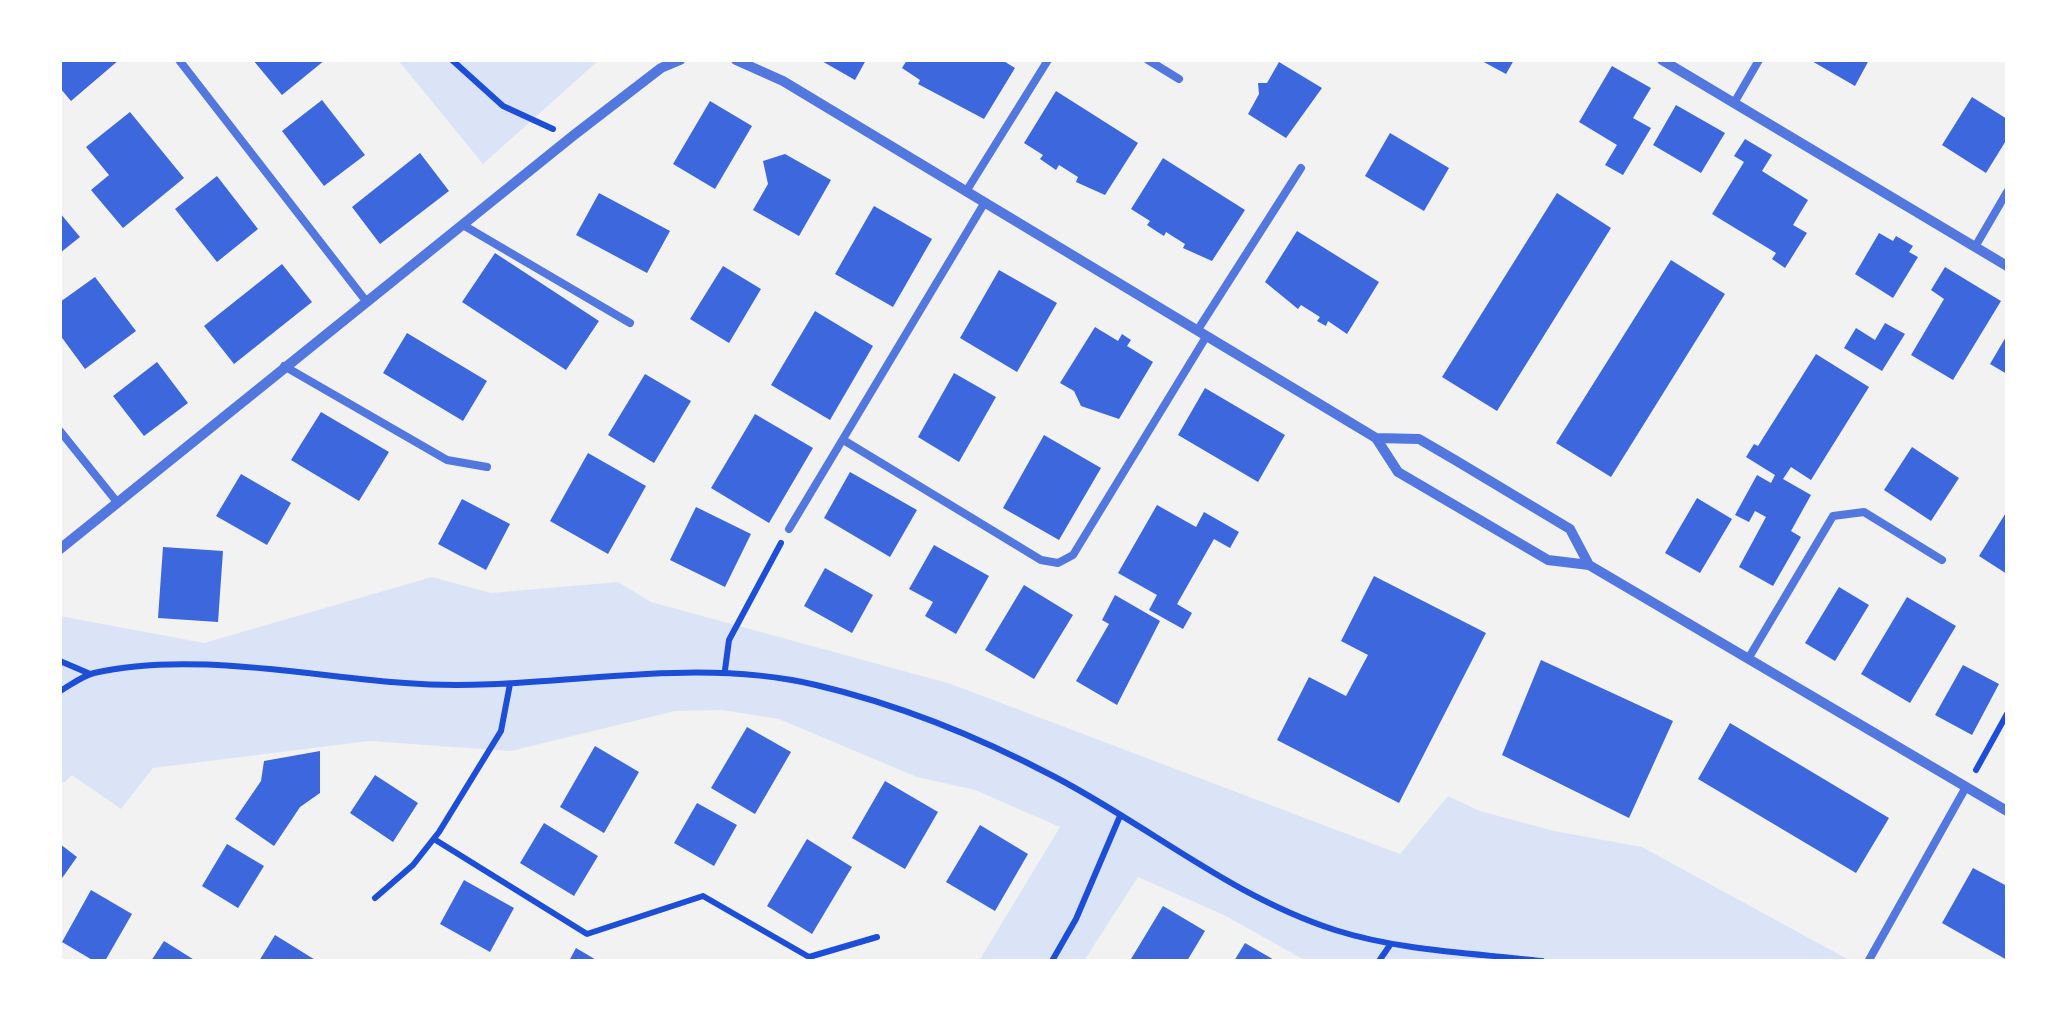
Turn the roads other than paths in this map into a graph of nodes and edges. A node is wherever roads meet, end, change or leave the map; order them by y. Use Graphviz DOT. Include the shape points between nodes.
graph roads {
  1 [pos="179,60"];
  2 [pos="680,60"];
  3 [pos="736,60"];
  4 [pos="1048,60"];
  5 [pos="1148,60"];
  6 [pos="1662,60"];
  7 [pos="1759,60"];
  8 [pos="1179,78"];
  9 [pos="1734,103"];
  10 [pos="1301,168"];
  11 [pos="967,190"];
  12 [pos="2007,192"];
  13 [pos="985,202"];
  14 [pos="463,225"];
  15 [pos="1975,247"];
  16 [pos="2007,266"];
  17 [pos="366,301"];
  18 [pos="630,324"];
  19 [pos="1202,334"];
  20 [pos="284,366"];
  21 [pos="60,431"];
  22 [pos="1376,438"];
  23 [pos="845,441"];
  24 [pos="487,466"];
  25 [pos="117,502"];
  26 [pos="789,529"];
  27 [pos="60,549"];
  28 [pos="1942,560"];
  29 [pos="1589,565"];
  30 [pos="1748,659"];
  31 [pos="1966,787"];
  32 [pos="2007,811"];
  33 [pos="1869,960"];
  1 -- 17 [label="lane"];
  2 -- 14 [label="street" via="574,134"];
  3 -- 11 [label="street" via="784,81"];
  4 -- 11 [label="lane"];
  5 -- 8 [label="lane"];
  6 -- 9 [label="street"];
  7 -- 9 [label="lane"];
  9 -- 15 [label="street"];
  10 -- 19 [label="lane"];
  11 -- 13 [label="street"];
  12 -- 15 [label="lane"];
  13 -- 19 [label="street"];
  13 -- 23 [label="lane"];
  14 -- 17 [label="street"];
  14 -- 18 [label="lane"];
  15 -- 16 [label="street"];
  17 -- 20 [label="street"];
  19 -- 22 [label="street"];
  19 -- 23 [label="lane" via="1074,555 1058,563 1040,560"];
  20 -- 24 [label="lane" via="446,460"];
  20 -- 25 [label="street"];
  21 -- 25 [label="lane"];
  22 -- 29 [label="street" via="1398,472 1548,560"];
  22 -- 29 [label="street" via="1419,439 1570,529"];
  23 -- 26 [label="lane"];
  25 -- 27 [label="street"];
  28 -- 30 [label="lane" via="1864,512 1833,516"];
  29 -- 30 [label="street"];
  30 -- 31 [label="street"];
  31 -- 32 [label="street"];
  31 -- 33 [label="lane"];
}
